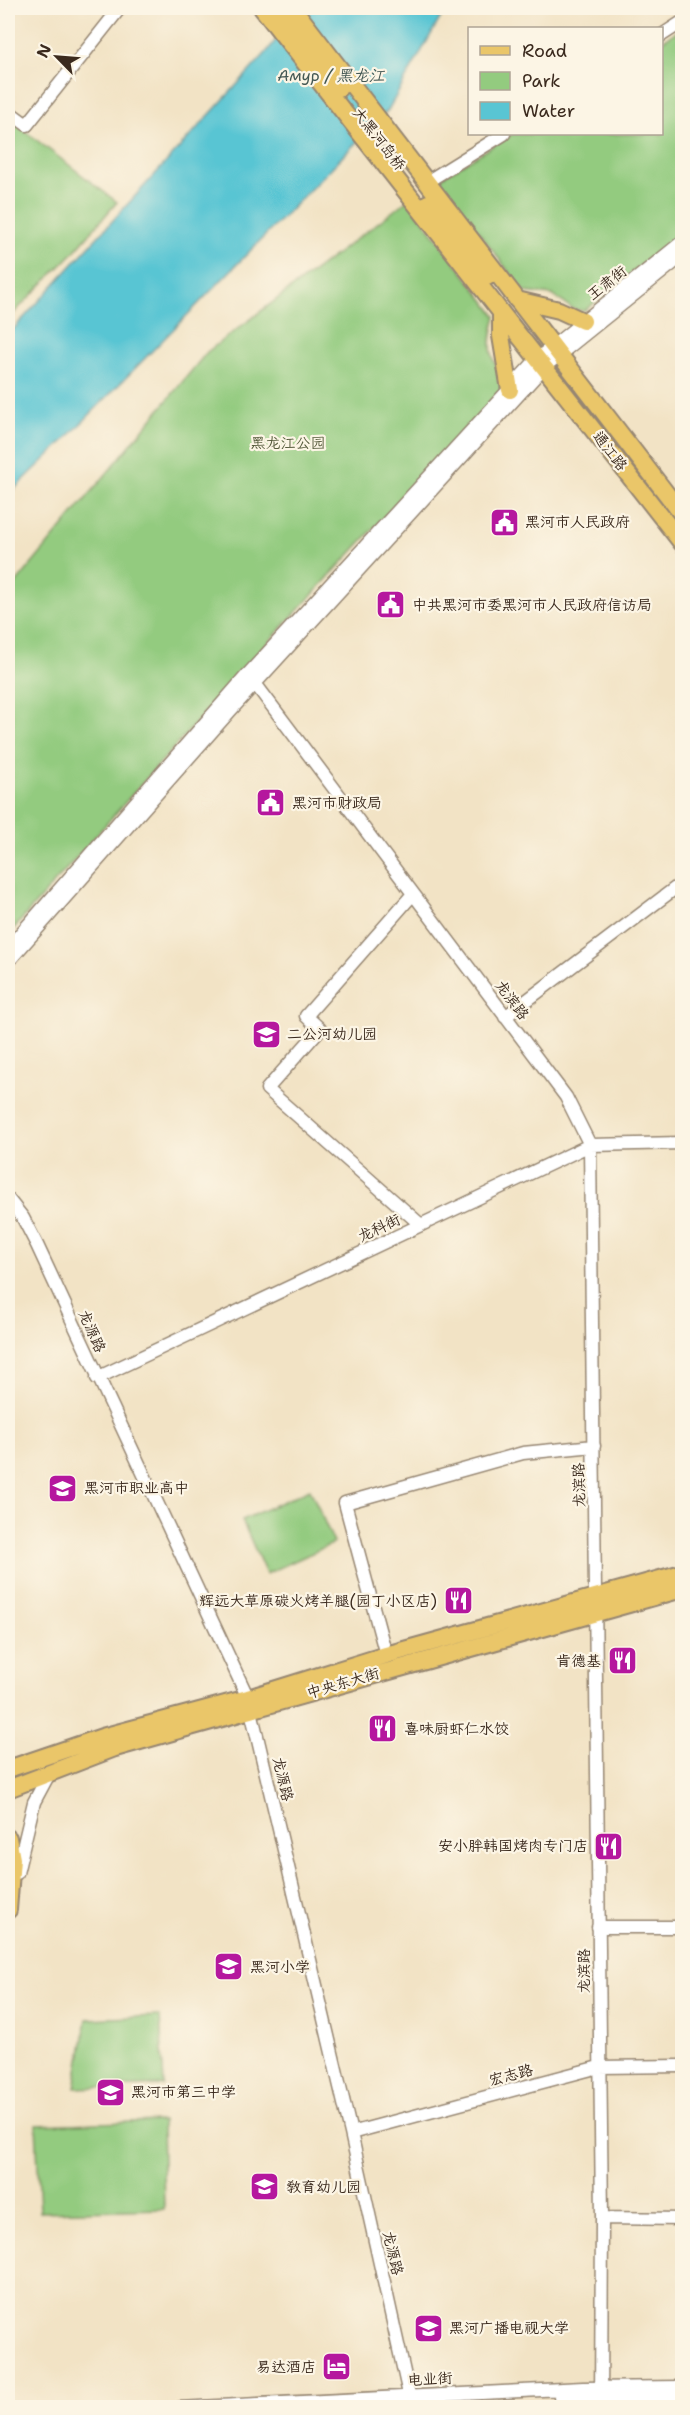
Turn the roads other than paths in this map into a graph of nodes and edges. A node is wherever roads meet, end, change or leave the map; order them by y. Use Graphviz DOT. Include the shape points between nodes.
graph roads {
  1 [pos="120,8"];
  2 [pos="262,8"];
  3 [pos="278,8"];
  4 [pos="292,8"];
  5 [pos="682,22"];
  6 [pos="663,34"];
  7 [pos="8,111"];
  8 [pos="502,135"];
  9 [pos="419,183"];
  10 [pos="682,242"];
  11 [pos="682,256"];
  12 [pos="518,300"];
  13 [pos="501,313"];
  14 [pos="583,321"];
  15 [pos="548,357"];
  16 [pos="510,390"];
  17 [pos="682,514"];
  18 [pos="682,543"];
  19 [pos="251,679"];
  20 [pos="682,883"];
  21 [pos="413,894"];
  22 [pos="8,948"];
  23 [pos="8,962"];
  24 [pos="506,1017"];
  25 [pos="682,1143"];
  26 [pos="590,1145"];
  27 [pos="8,1199"];
  28 [pos="421,1225"];
  29 [pos="97,1378"];
  30 [pos="594,1446"];
  31 [pos="682,1573"];
  32 [pos="682,1589"];
  33 [pos="596,1606"];
  34 [pos="386,1654"];
  35 [pos="250,1703"];
  36 [pos="8,1768"];
  37 [pos="58,1768"];
  38 [pos="8,1789"];
  39 [pos="8,1838"];
  40 [pos="8,1911"];
  41 [pos="598,1927"];
  42 [pos="682,1927"];
  43 [pos="682,2066"];
  44 [pos="599,2067"];
  45 [pos="351,2133"];
  46 [pos="602,2218"];
  47 [pos="682,2219"];
  48 [pos="682,2387"];
  49 [pos="601,2398"];
  50 [pos="682,2398"];
  51 [pos="411,2402"];
  52 [pos="179,2408"];
  53 [pos="328,2408"];
  1 -- 7 [label="street" via="27,125"];
  2 -- 9 [label="main road"];
  3 -- 9 [label="main road, 大黑河岛桥"];
  4 -- 9 [label="main road"];
  5 -- 6 [label="street"];
  8 -- 9 [label="street"];
  9 -- 12 [label="main road"];
  9 -- 13 [label="main road"];
  9 -- 15 [label="main road, 通江路"];
  10 -- 14 [label="street, 王肃街"];
  11 -- 15 [label="street"];
  12 -- 14 [label="main road" via="559,310"];
  12 -- 15 [label="main road"];
  13 -- 15 [label="main road"];
  13 -- 16 [label="main road"];
  14 -- 15 [label="street, 王肃街"];
  15 -- 16 [label="street"];
  15 -- 17 [label="main road, 通江路"];
  15 -- 18 [label="main road, 通江路"];
  15 -- 19 [label="street"];
  16 -- 19 [label="street"];
  19 -- 21 [label="street, 龙滨路"];
  19 -- 22 [label="street"];
  19 -- 23 [label="street"];
  20 -- 24 [label="street"];
  21 -- 24 [label="street, 龙滨路"];
  21 -- 28 [label="street" via="306,1016 320,1029 267,1089"];
  24 -- 26 [label="street, 龙滨路" via="566,1097"];
  25 -- 26 [label="street, 龙科街"];
  26 -- 28 [label="street, 龙科街"];
  26 -- 30 [label="street, 龙滨路"];
  27 -- 29 [label="street, 龙源路" via="37,1245"];
  28 -- 29 [label="street, 龙科街"];
  29 -- 35 [label="street, 龙源路"];
  30 -- 33 [label="street, 龙滨路"];
  30 -- 34 [label="street" via="523,1453 345,1503"];
  31 -- 33 [label="main road, 中央东大街"];
  32 -- 33 [label="main road, 中央东大街"];
  33 -- 34 [label="main road, 中央东大街"];
  33 -- 35 [label="main road, 中央东大街"];
  33 -- 41 [label="street, 龙滨路"];
  34 -- 35 [label="main road, 中央东大街"];
  35 -- 36 [label="main road, 中央东大街" via="102,1737"];
  35 -- 37 [label="main road, 中央东大街"];
  35 -- 45 [label="street, 龙源路"];
  37 -- 38 [label="main road, 中央东大街"];
  37 -- 40 [label="street" via="45,1778 34,1802"];
  39 -- 40 [label="main road" via="12,1868"];
  41 -- 42 [label="street"];
  41 -- 44 [label="street, 龙滨路"];
  43 -- 44 [label="street, 宏志路"];
  44 -- 45 [label="street, 宏志路"];
  44 -- 46 [label="street, 龙滨路"];
  45 -- 51 [label="street, 龙源路"];
  46 -- 47 [label="street"];
  46 -- 49 [label="street, 龙滨路"];
  48 -- 49 [label="street, 电业街"];
  49 -- 50 [label="street, 电业街"];
  49 -- 51 [label="street, 电业街"];
  51 -- 52 [label="street, 电业街"];
  51 -- 53 [label="street, 电业街"];
}
